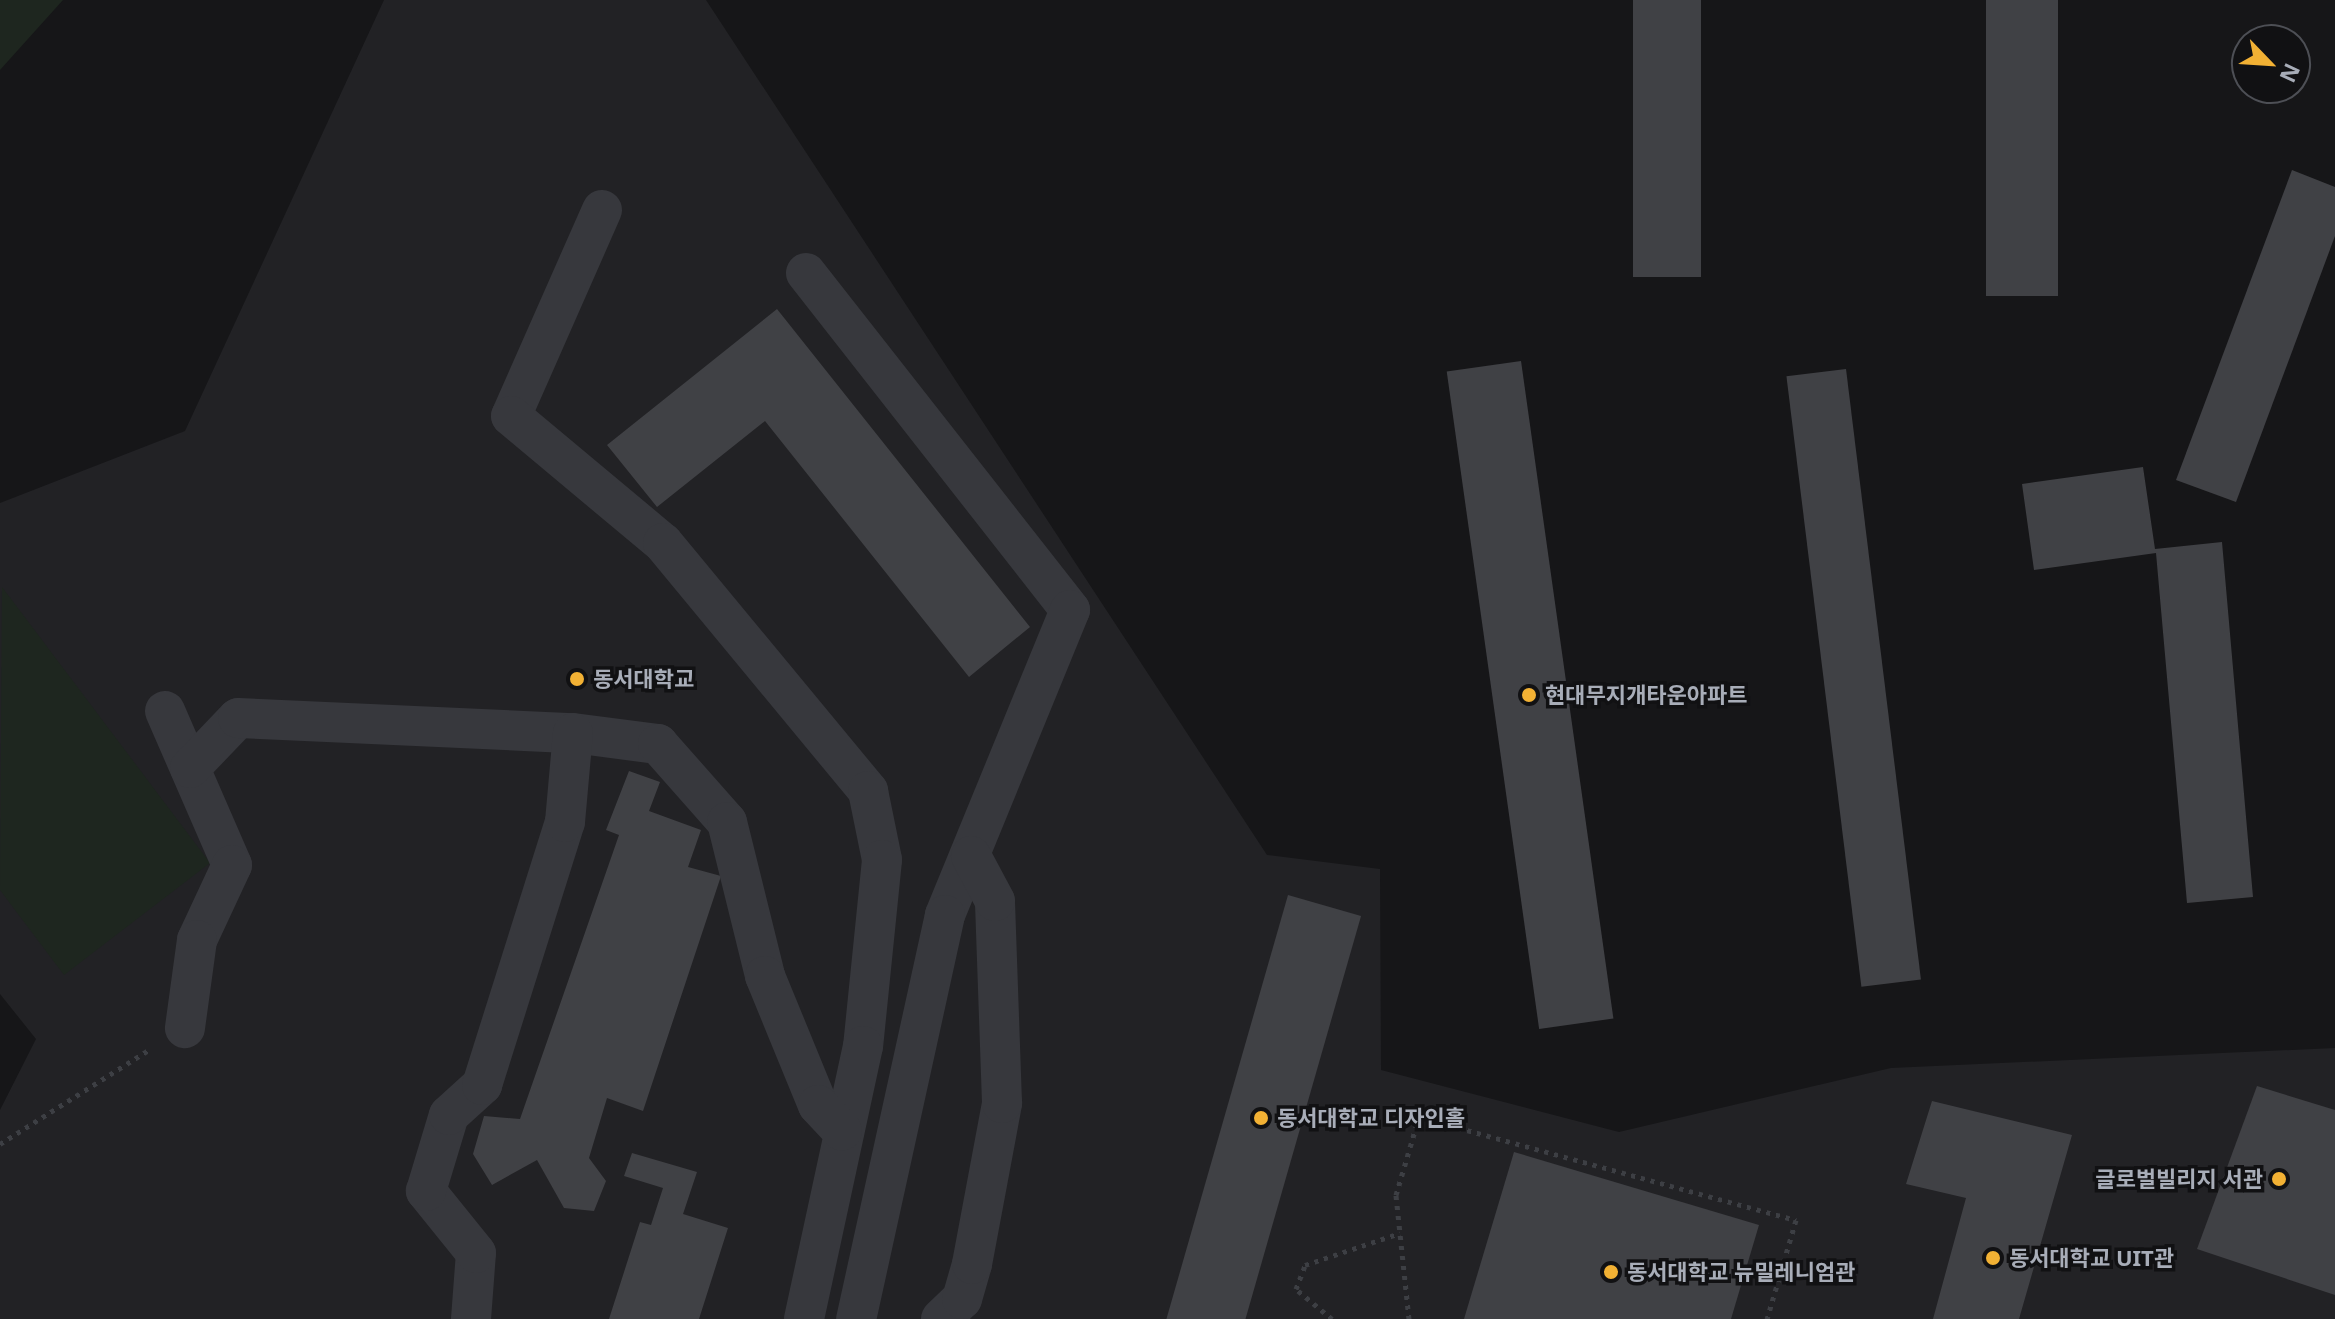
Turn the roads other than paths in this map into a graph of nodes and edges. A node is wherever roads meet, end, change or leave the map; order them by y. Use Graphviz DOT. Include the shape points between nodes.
graph roads {
  1 [pos="602,210"];
  2 [pos="806,273"];
  3 [pos="165,711"];
  4 [pos="573,733"];
  5 [pos="190,768"];
  6 [pos="971,856"];
  7 [pos="185,1028"];
  8 [pos="863,1046"];
  9 [pos="911,1056"];
  10 [pos="842,1131"];
  11 [pos="471,1319"];
  12 [pos="804,1319"];
  13 [pos="856,1319"];
  14 [pos="941,1319"];
  1 -- 8 [label="lane" via="511,416 663,543 868,791 882,860"];
  2 -- 6 [label="lane" via="1070,610"];
  3 -- 5 [label="lane"];
  4 -- 5 [label="lane" via="238,718"];
  4 -- 10 [label="lane" via="658,744 727,822 765,976 818,1105"];
  4 -- 11 [label="lane" via="565,822 482,1085 449,1115 426,1191 476,1253"];
  5 -- 7 [label="lane" via="232,865 197,940"];
  6 -- 9 [label="lane" via="945,915"];
  6 -- 14 [label="lane" via="995,901 1002,1103 972,1264 962,1299"];
  8 -- 9 [label="lane"];
  8 -- 10 [label="lane"];
  9 -- 13 [label="lane"];
  10 -- 12 [label="lane"];
}
